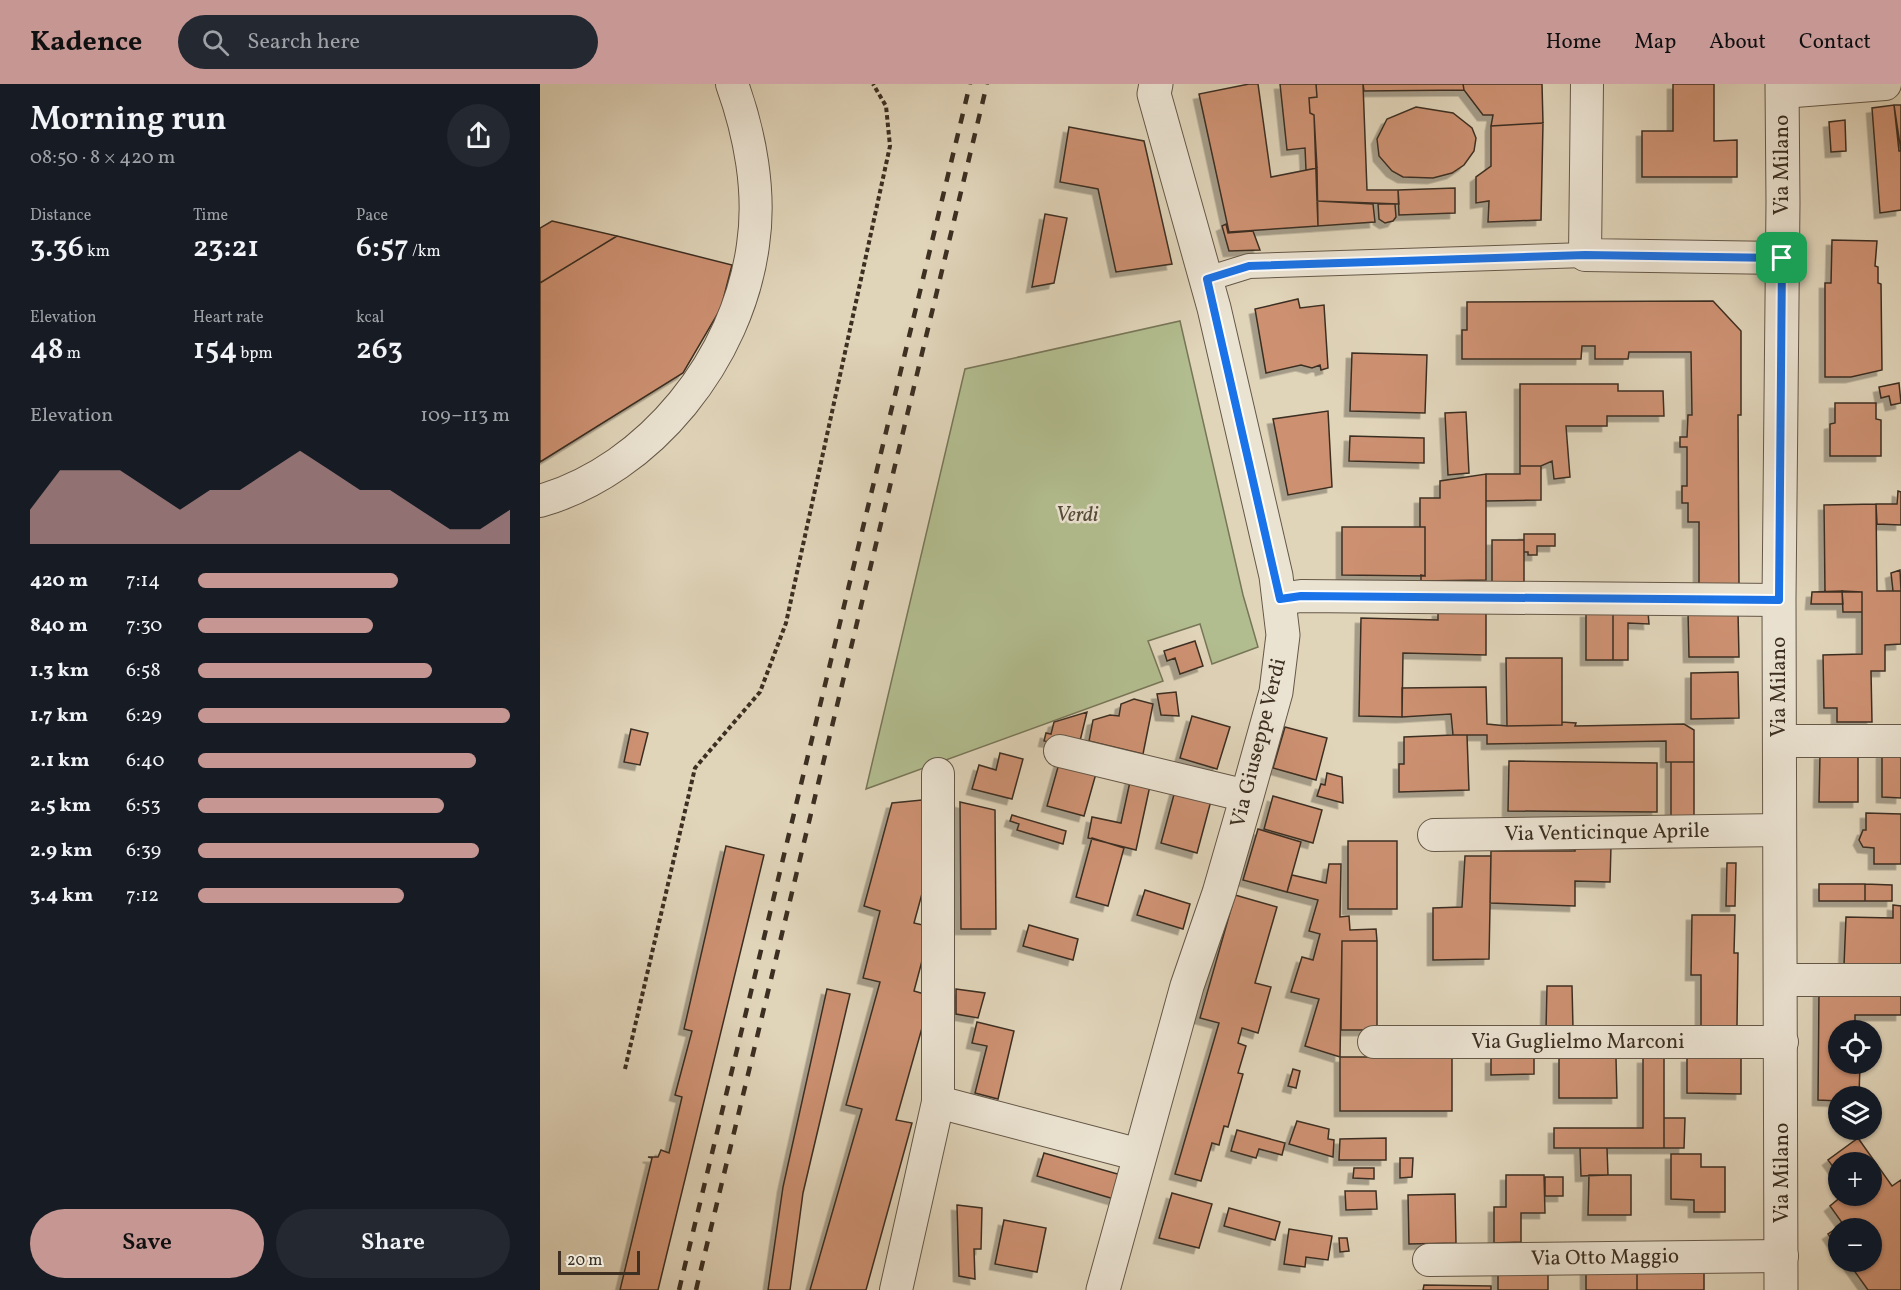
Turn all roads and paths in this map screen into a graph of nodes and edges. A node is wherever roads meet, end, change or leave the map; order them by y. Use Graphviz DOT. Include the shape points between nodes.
graph roads {
  1 [pos="732,84"];
  2 [pos="873,84"];
  3 [pos="1134,84"];
  4 [pos="1156,84"];
  5 [pos="1587,84"];
  6 [pos="1885,84"];
  7 [pos="1782,88"];
  8 [pos="1585,255"];
  9 [pos="1782,258"];
  10 [pos="1207,279"];
  11 [pos="540,501"];
  12 [pos="1280,599"];
  13 [pos="1779,600"];
  14 [pos="1780,741"];
  15 [pos="1901,741"];
  16 [pos="1060,751"];
  17 [pos="938,774"];
  18 [pos="1247,796"];
  19 [pos="1780,830"];
  20 [pos="1434,835"];
  21 [pos="1782,980"];
  22 [pos="1901,980"];
  23 [pos="1374,1042"];
  24 [pos="1782,1042"];
  25 [pos="625,1069"];
  26 [pos="939,1102"];
  27 [pos="1140,1155"];
  28 [pos="1782,1256"];
  29 [pos="1429,1260"];
  30 [pos="896,1290"];
  31 [pos="1103,1290"];
  32 [pos="1781,1290"];
  1 -- 11 [label="street" via="747,136 754,204 750,262 729,328 695,387 648,438 600,476"];
  2 -- 25 [label="path" via="885,106 890,146 786,623 760,692 695,768"];
  3 -- 4 [label="street"];
  4 -- 10 [label="street, Via Giuseppe Verdi" via="1155,94"];
  5 -- 8 [label="street"];
  6 -- 7 [label="street"];
  7 -- 9 [label="street, Via Milano"];
  8 -- 9 [label="street"];
  8 -- 10 [label="street" via="1249,266"];
  9 -- 13 [label="street, Via Milano"];
  10 -- 12 [label="street, Via Giuseppe Verdi"];
  12 -- 13 [label="street" via="1313,596"];
  12 -- 18 [label="street, Via Giuseppe Verdi" via="1281,664"];
  13 -- 14 [label="street, Via Milano"];
  14 -- 15 [label="street"];
  14 -- 19 [label="street, Via Milano"];
  16 -- 18 [label="street"];
  17 -- 26 [label="street"];
  18 -- 27 [label="street, Via Giuseppe Verdi" via="1187,986"];
  19 -- 20 [label="street, Via Venticinque Aprile"];
  19 -- 21 [label="street, Via Milano"];
  21 -- 22 [label="street"];
  21 -- 24 [label="street, Via Milano"];
  23 -- 24 [label="street, Via Guglielmo Marconi"];
  24 -- 28 [label="street, Via Milano"];
  26 -- 27 [label="street"];
  26 -- 30 [label="street"];
  27 -- 31 [label="street, Via Giuseppe Verdi"];
  28 -- 29 [label="street, Via Otto Maggio"];
  28 -- 32 [label="street, Via Milano"];
}
